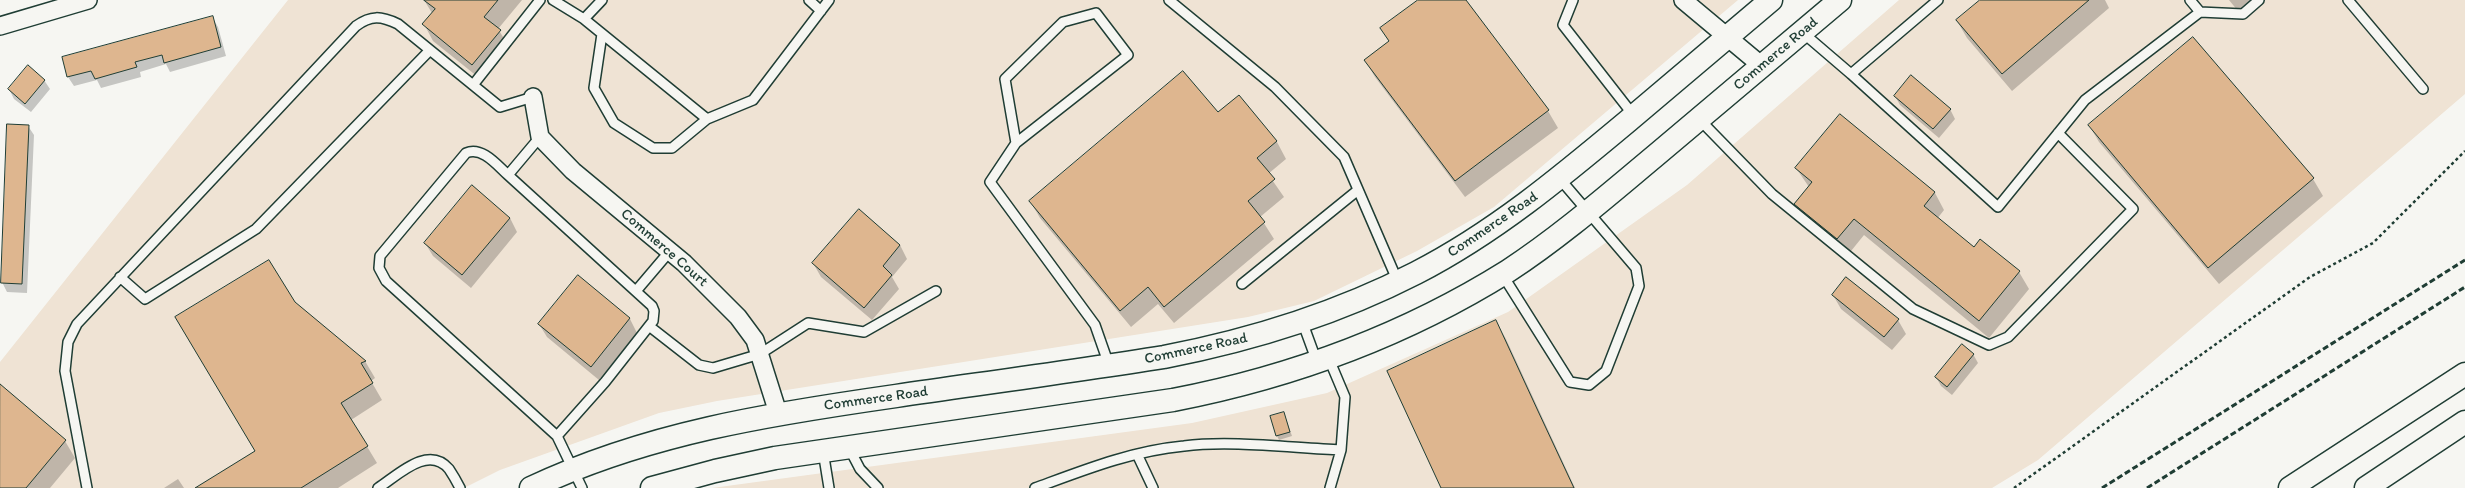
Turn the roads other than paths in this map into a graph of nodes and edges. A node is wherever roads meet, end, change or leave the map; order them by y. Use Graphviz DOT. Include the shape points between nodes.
graph roads {
  1 [pos="88,0"];
  2 [pos="540,0"];
  3 [pos="552,0"];
  4 [pos="602,0"];
  5 [pos="809,0"];
  6 [pos="829,0"];
  7 [pos="1168,0"];
  8 [pos="1573,0"];
  9 [pos="1683,0"];
  10 [pos="1771,0"];
  11 [pos="1840,0"];
  12 [pos="1938,0"];
  13 [pos="2190,0"];
  14 [pos="2259,0"];
  15 [pos="2348,0"];
  16 [pos="821,11"];
  17 [pos="2200,12"];
  18 [pos="584,19"];
  19 [pos="0,26"];
  20 [pos="1802,32"];
  21 [pos="602,34"];
  22 [pos="1728,37"];
  23 [pos="430,50"];
  24 [pos="1762,66"];
  25 [pos="1851,74"];
  26 [pos="473,85"];
  27 [pos="2423,89"];
  28 [pos="534,97"];
  29 [pos="1634,116"];
  30 [pos="707,119"];
  31 [pos="1699,119"];
  32 [pos="2058,133"];
  33 [pos="540,137"];
  34 [pos="1016,142"];
  35 [pos="508,175"];
  36 [pos="1560,179"];
  37 [pos="1358,190"];
  38 [pos="1588,212"];
  39 [pos="670,251"];
  40 [pos="1502,274"];
  41 [pos="120,278"];
  42 [pos="1398,282"];
  43 [pos="1242,284"];
  44 [pos="636,291"];
  45 [pos="936,291"];
  46 [pos="1302,321"];
  47 [pos="649,326"];
  48 [pos="760,354"];
  49 [pos="1323,361"];
  50 [pos="1109,365"];
  51 [pos="2465,374"];
  52 [pos="778,413"];
  53 [pos="2465,422"];
  54 [pos="557,436"];
  55 [pos="848,447"];
  56 [pos="1341,450"];
  57 [pos="823,451"];
  58 [pos="1138,454"];
  59 [pos="578,478"];
  60 [pos="88,488"];
  61 [pos="378,488"];
  62 [pos="460,488"];
  63 [pos="531,488"];
  64 [pos="652,488"];
  65 [pos="829,488"];
  66 [pos="878,488"];
  67 [pos="1035,488"];
  68 [pos="1153,488"];
  69 [pos="1330,488"];
  70 [pos="2290,488"];
  71 [pos="2366,488"];
  1 -- 19 [label="street"];
  2 -- 26 [label="lane"];
  3 -- 18 [label="lane"];
  4 -- 18 [label="lane"];
  5 -- 16 [label="lane"];
  6 -- 16 [label="lane"];
  7 -- 37 [label="lane" via="1280,93 1344,157"];
  8 -- 29 [label="lane" via="1563,25"];
  9 -- 22 [label="street"];
  10 -- 22 [label="main road, Commerce Road"];
  11 -- 20 [label="main road, Commerce Road"];
  12 -- 25 [label="lane"];
  13 -- 17 [label="lane"];
  14 -- 17 [label="lane" via="2243,14"];
  15 -- 27 [label="lane"];
  16 -- 30 [label="lane" via="752,100"];
  17 -- 32 [label="lane" via="2085,100"];
  18 -- 21 [label="lane"];
  20 -- 24 [label="main road, Commerce Road"];
  20 -- 25 [label="lane"];
  21 -- 30 [label="lane"];
  21 -- 30 [label="lane" via="594,88 614,123 653,148 672,148"];
  22 -- 24 [label="street"];
  22 -- 29 [label="main road, Commerce Road"];
  23 -- 26 [label="lane"];
  23 -- 41 [label="lane" via="256,229 145,299"];
  23 -- 41 [label="lane" via="398,24 386,18 374,17 360,23"];
  24 -- 31 [label="main road, Commerce Road"];
  25 -- 32 [label="lane" via="1998,207"];
  26 -- 28 [label="lane" via="500,108"];
  28 -- 33 [label="street"];
  29 -- 36 [label="main road, Commerce Road"];
  31 -- 32 [label="lane" via="1772,194 1913,309 1989,345 2008,337 2133,209"];
  31 -- 38 [label="main road, Commerce Road"];
  33 -- 35 [label="lane"];
  33 -- 39 [label="street, Commerce Court" via="573,171"];
  34 -- 34 [label="lane" via="1128,55 1096,13 1063,22 1005,79"];
  34 -- 50 [label="lane" via="990,182 1095,325"];
  35 -- 44 [label="lane"];
  35 -- 54 [label="lane" via="483,154 476,151 466,153 380,256 379,268 386,281"];
  36 -- 38 [label="lane"];
  36 -- 42 [label="main road, Commerce Road" via="1474,240"];
  37 -- 42 [label="lane"];
  37 -- 43 [label="lane"];
  38 -- 40 [label="main road, Commerce Road"];
  38 -- 40 [label="lane" via="1636,268 1639,286 1606,371 1589,385 1570,382"];
  39 -- 44 [label="lane"];
  39 -- 48 [label="street, Commerce Court" via="738,317 755,340"];
  40 -- 49 [label="main road, Commerce Road" via="1407,326"];
  41 -- 60 [label="lane" via="77,324 68,342 65,356 65,370"];
  42 -- 46 [label="main road, Commerce Road"];
  44 -- 47 [label="lane" via="654,311 653,321"];
  45 -- 48 [label="lane" via="864,332 808,323"];
  46 -- 49 [label="lane"];
  46 -- 50 [label="main road, Commerce Road" via="1224,345"];
  47 -- 48 [label="lane" via="705,368"];
  47 -- 54 [label="lane" via="605,382"];
  48 -- 52 [label="street, Commerce Court"];
  49 -- 55 [label="main road, Commerce Road" via="1254,382 1173,400"];
  49 -- 56 [label="lane" via="1340,382 1345,397"];
  50 -- 52 [label="main road, Commerce Road"];
  51 -- 70 [label="main road"];
  52 -- 59 [label="main road, Commerce Road" via="669,437"];
  53 -- 71 [label="main road"];
  54 -- 59 [label="lane"];
  55 -- 57 [label="main road, Commerce Road"];
  55 -- 66 [label="lane" via="860,469"];
  56 -- 58 [label="lane" via="1216,445 1184,446"];
  56 -- 69 [label="lane"];
  57 -- 64 [label="main road, Commerce Road" via="715,471"];
  57 -- 65 [label="lane"];
  58 -- 67 [label="lane" via="1122,456"];
  58 -- 68 [label="lane"];
  59 -- 63 [label="main road, Commerce Road"];
  61 -- 62 [label="lane" via="419,462 429,459 444,465"];
}
